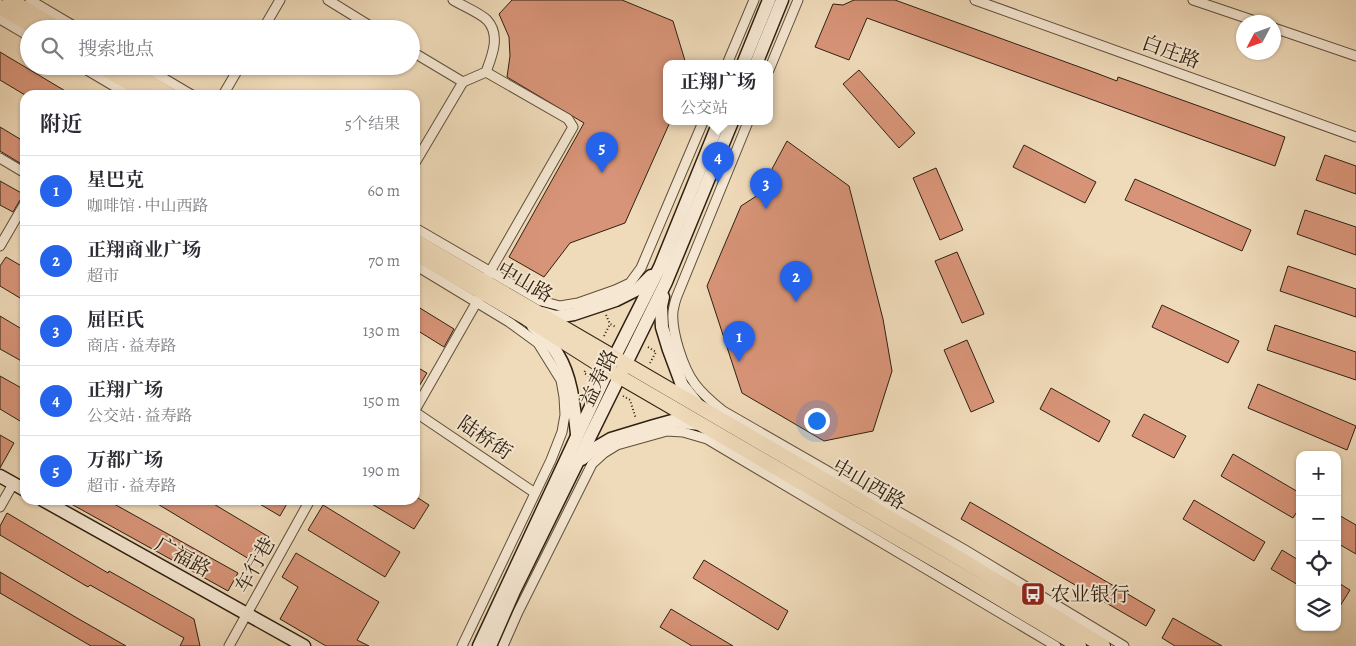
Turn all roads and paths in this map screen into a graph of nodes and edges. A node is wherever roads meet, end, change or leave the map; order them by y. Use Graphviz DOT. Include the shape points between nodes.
graph roads {
  1 [pos="10,0"];
  2 [pos="30,0"];
  3 [pos="280,0"];
  4 [pos="328,0"];
  5 [pos="454,0"];
  6 [pos="754,0"];
  7 [pos="769,0"];
  8 [pos="782,0"];
  9 [pos="798,0"];
  10 [pos="975,0"];
  11 [pos="1192,0"];
  12 [pos="0,7"];
  13 [pos="1237,15"];
  14 [pos="0,19"];
  15 [pos="21,20"];
  16 [pos="44,20"];
  17 [pos="64,20"];
  18 [pos="268,20"];
  19 [pos="360,20"];
  20 [pos="1281,30"];
  21 [pos="20,31"];
  22 [pos="420,56"];
  23 [pos="1356,56"];
  24 [pos="729,60"];
  25 [pos="744,60"];
  26 [pos="758,60"];
  27 [pos="773,60"];
  28 [pos="486,72"];
  29 [pos="95,75"];
  30 [pos="115,75"];
  31 [pos="137,75"];
  32 [pos="158,75"];
  33 [pos="235,75"];
  34 [pos="463,82"];
  35 [pos="121,90"];
  36 [pos="141,90"];
  37 [pos="162,90"];
  38 [pos="184,90"];
  39 [pos="226,90"];
  40 [pos="702,125"];
  41 [pos="718,125"];
  42 [pos="731,125"];
  43 [pos="747,125"];
  44 [pos="1356,137"];
  45 [pos="420,155"];
  46 [pos="0,158"];
  47 [pos="20,169"];
  48 [pos="20,212"];
  49 [pos="420,232"];
  50 [pos="420,244"];
  51 [pos="0,246"];
  52 [pos="420,255"];
  53 [pos="420,267"];
  54 [pos="660,267"];
  55 [pos="666,282"];
  56 [pos="484,287"];
  57 [pos="532,315"];
  58 [pos="621,360"];
  59 [pos="608,370"];
  60 [pos="620,377"];
  61 [pos="420,402"];
  62 [pos="703,410"];
  63 [pos="420,414"];
  64 [pos="701,424"];
  65 [pos="577,435"];
  66 [pos="578,463"];
  67 [pos="0,476"];
  68 [pos="14,484"];
  69 [pos="20,487"];
  70 [pos="535,493"];
  71 [pos="52,505"];
  72 [pos="307,505"];
  73 [pos="0,507"];
  74 [pos="248,614"];
  75 [pos="229,646"];
  76 [pos="304,646"];
  77 [pos="462,646"];
  78 [pos="479,646"];
  79 [pos="490,646"];
  80 [pos="504,646"];
  81 [pos="1056,646"];
  82 [pos="1079,646"];
  83 [pos="1103,646"];
  84 [pos="1124,646"];
  1 -- 16 [label="main road"];
  2 -- 17 [label="street"];
  3 -- 18 [label="street"];
  4 -- 19 [label="street"];
  5 -- 28 [label="street" via="487,21 493,34 495,51"];
  6 -- 24 [label="street"];
  7 -- 25 [label="main road"];
  8 -- 26 [label="main road"];
  9 -- 27 [label="street"];
  10 -- 44 [label="street, 白庄路"];
  11 -- 13 [label="street"];
  12 -- 15 [label="main road"];
  14 -- 21 [label="street"];
  20 -- 23 [label="street"];
  22 -- 34 [label="street"];
  28 -- 34 [label="street"];
  28 -- 56 [label="street" via="568,119 573,127"];
  29 -- 35 [label="street"];
  30 -- 36 [label="main road"];
  31 -- 37 [label="main road"];
  32 -- 38 [label="street"];
  33 -- 39 [label="street"];
  34 -- 45 [label="street"];
  40 -- 56 [label="street" via="641,268 630,283 578,303 560,306"];
  41 -- 54 [label="main road, 益寿路"];
  42 -- 55 [label="main road, 益寿路"];
  43 -- 84 [label="street" via="673,311 679,348 694,383 723,411"];
  46 -- 47 [label="street"];
  48 -- 51 [label="street"];
  49 -- 56 [label="street"];
  50 -- 56 [label="main road, 中山路"];
  52 -- 56 [label="main road, 中山路"];
  53 -- 56 [label="street"];
  54 -- 57 [label="main road" via="638,290 616,300 574,314 556,317"];
  54 -- 58 [label="main road, 益寿路"];
  55 -- 58 [label="main road, 益寿路"];
  55 -- 62 [label="main road" via="661,306 662,327 682,385"];
  56 -- 57 [label="main road, 中山路"];
  56 -- 61 [label="street"];
  56 -- 70 [label="street" via="509,322 538,343 561,380 565,416 562,432"];
  57 -- 58 [label="main road, 中山路"];
  57 -- 59 [label="main road, 中山路"];
  57 -- 65 [label="main road" via="568,378"];
  58 -- 59 [label="main road, 益寿路"];
  58 -- 60 [label="main road, 益寿路"];
  58 -- 62 [label="main road, 中山西路"];
  59 -- 60 [label="main road, 中山西路"];
  59 -- 65 [label="main road, 益寿路"];
  60 -- 64 [label="main road, 中山西路"];
  60 -- 66 [label="main road, 益寿路"];
  62 -- 83 [label="main road, 中山西路"];
  63 -- 70 [label="street, 陆桥街"];
  64 -- 66 [label="main road" via="672,421 611,439"];
  64 -- 82 [label="main road, 中山西路"];
  65 -- 78 [label="main road, 益寿路"];
  66 -- 79 [label="main road, 益寿路"];
  67 -- 68 [label="main road"];
  68 -- 69 [label="main road"];
  68 -- 73 [label="street"];
  70 -- 77 [label="street"];
  71 -- 74 [label="main road, 广福路"];
  72 -- 74 [label="street, 车行巷"];
  74 -- 75 [label="street, 车行巷"];
  74 -- 76 [label="main road, 广福路"];
  80 -- 81 [label="street" via="592,464 618,445 667,431 707,439"];
}
